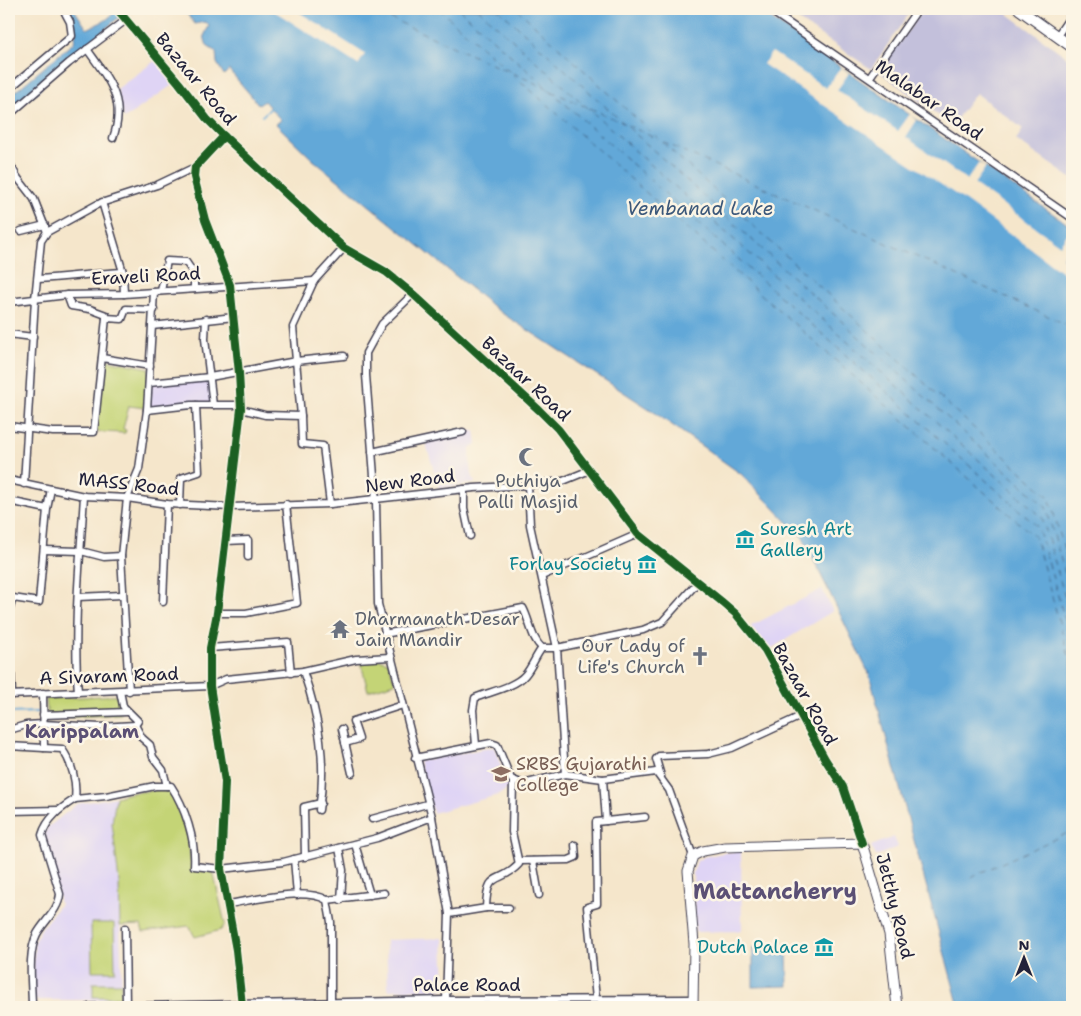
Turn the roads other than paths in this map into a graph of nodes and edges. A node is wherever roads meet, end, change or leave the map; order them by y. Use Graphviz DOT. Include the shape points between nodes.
graph roads {
  1 [pos="62,9"];
  2 [pos="116,9"];
  3 [pos="768,9"];
  4 [pos="918,9"];
  5 [pos="1019,9"];
  6 [pos="1072,14"];
  7 [pos="124,18"];
  8 [pos="1057,36"];
  9 [pos="1072,47"];
  10 [pos="87,49"];
  11 [pos="870,77"];
  12 [pos="9,89"];
  13 [pos="9,115"];
  14 [pos="224,136"];
  15 [pos="113,138"];
  16 [pos="9,162"];
  17 [pos="195,167"];
  18 [pos="17,176"];
  19 [pos="9,182"];
  20 [pos="102,202"];
  21 [pos="1072,218"];
  22 [pos="45,225"];
  23 [pos="20,231"];
  24 [pos="47,232"];
  25 [pos="344,248"];
  26 [pos="123,272"];
  27 [pos="38,279"];
  28 [pos="314,281"];
  29 [pos="230,285"];
  30 [pos="194,289"];
  31 [pos="158,292"];
  32 [pos="124,294"];
  33 [pos="413,294"];
  34 [pos="67,295"];
  35 [pos="35,299"];
  36 [pos="9,302"];
  37 [pos="154,310"];
  38 [pos="234,316"];
  39 [pos="106,318"];
  40 [pos="206,319"];
  41 [pos="152,326"];
  42 [pos="9,334"];
  43 [pos="33,337"];
  44 [pos="344,356"];
  45 [pos="102,358"];
  46 [pos="296,361"];
  47 [pos="150,366"];
  48 [pos="240,373"];
  49 [pos="210,377"];
  50 [pos="150,383"];
  51 [pos="196,405"];
  52 [pos="213,406"];
  53 [pos="241,407"];
  54 [pos="147,410"];
  55 [pos="300,416"];
  56 [pos="9,426"];
  57 [pos="27,430"];
  58 [pos="463,432"];
  59 [pos="372,452"];
  60 [pos="590,470"];
  61 [pos="9,480"];
  62 [pos="24,484"];
  63 [pos="528,486"];
  64 [pos="51,488"];
  65 [pos="464,489"];
  66 [pos="84,496"];
  67 [pos="127,498"];
  68 [pos="9,501"];
  69 [pos="376,501"];
  70 [pos="167,504"];
  71 [pos="180,504"];
  72 [pos="286,504"];
  73 [pos="330,504"];
  74 [pos="231,507"];
  75 [pos="47,509"];
  76 [pos="638,534"];
  77 [pos="470,536"];
  78 [pos="226,541"];
  79 [pos="44,550"];
  80 [pos="81,551"];
  81 [pos="121,556"];
  82 [pos="248,557"];
  83 [pos="542,576"];
  84 [pos="697,583"];
  85 [pos="122,595"];
  86 [pos="78,597"];
  87 [pos="164,602"];
  88 [pos="217,614"];
  89 [pos="384,634"];
  90 [pos="210,648"];
  91 [pos="542,648"];
  92 [pos="557,648"];
  93 [pos="10,651"];
  94 [pos="390,657"];
  95 [pos="303,671"];
  96 [pos="291,673"];
  97 [pos="210,686"];
  98 [pos="129,690"];
  99 [pos="120,691"];
  100 [pos="78,692"];
  101 [pos="43,693"];
  102 [pos="11,695"];
  103 [pos="403,705"];
  104 [pos="127,712"];
  105 [pos="43,715"];
  106 [pos="801,716"];
  107 [pos="43,724"];
  108 [pos="135,725"];
  109 [pos="342,729"];
  110 [pos="9,730"];
  111 [pos="345,743"];
  112 [pos="476,745"];
  113 [pos="9,746"];
  114 [pos="44,748"];
  115 [pos="415,758"];
  116 [pos="352,773"];
  117 [pos="565,774"];
  118 [pos="661,778"];
  119 [pos="604,779"];
  120 [pos="513,782"];
  121 [pos="167,786"];
  122 [pos="75,799"];
  123 [pos="427,804"];
  124 [pos="59,810"];
  125 [pos="9,811"];
  126 [pos="432,817"];
  127 [pos="645,817"];
  128 [pos="372,818"];
  129 [pos="606,821"];
  130 [pos="862,842"];
  131 [pos="356,844"];
  132 [pos="575,845"];
  133 [pos="339,848"];
  134 [pos="693,856"];
  135 [pos="305,857"];
  136 [pos="294,859"];
  137 [pos="520,861"];
  138 [pos="533,861"];
  139 [pos="221,869"];
  140 [pos="384,893"];
  141 [pos="296,895"];
  142 [pos="370,895"];
  143 [pos="539,896"];
  144 [pos="327,900"];
  145 [pos="341,900"];
  146 [pos="228,904"];
  147 [pos="486,908"];
  148 [pos="510,908"];
  149 [pos="449,914"];
  150 [pos="125,928"];
  151 [pos="596,999"];
  152 [pos="548,1000"];
  153 [pos="331,1003"];
  154 [pos="450,1003"];
  155 [pos="693,1003"];
  156 [pos="242,1005"];
  157 [pos="347,1005"];
  158 [pos="126,1006"];
  159 [pos="32,1007"];
  160 [pos="89,1007"];
  161 [pos="135,1007"];
  162 [pos="203,1007"];
  163 [pos="548,1007"];
  164 [pos="897,1007"];
  1 -- 12 [label="street" via="73,30 69,41"];
  2 -- 7 [label="street, Bazaar Road"];
  3 -- 11 [label="street, Malabar Road"];
  4 -- 11 [label="street"];
  5 -- 8 [label="highway"];
  6 -- 8 [label="street"];
  7 -- 10 [label="street"];
  7 -- 14 [label="street, Bazaar Road" via="207,120"];
  8 -- 9 [label="highway"];
  10 -- 13 [label="street"];
  10 -- 15 [label="street" via="113,86 116,96 118,115"];
  11 -- 21 [label="street, Malabar Road"];
  14 -- 17 [label="street"];
  14 -- 25 [label="street, Bazaar Road"];
  16 -- 18 [label="street"];
  17 -- 20 [label="street" via="157,185"];
  17 -- 29 [label="street" via="194,176 205,220"];
  18 -- 19 [label="street"];
  18 -- 22 [label="street" via="34,199"];
  20 -- 24 [label="street"];
  20 -- 26 [label="street"];
  22 -- 23 [label="street"];
  22 -- 24 [label="street"];
  24 -- 27 [label="street" via="41,241"];
  25 -- 28 [label="street"];
  25 -- 33 [label="street, Bazaar Road" via="386,272"];
  26 -- 27 [label="street"];
  26 -- 32 [label="street"];
  27 -- 35 [label="street"];
  28 -- 29 [label="street, Eraveli Road"];
  28 -- 46 [label="street" via="293,327"];
  29 -- 30 [label="street, Eraveli Road"];
  29 -- 38 [label="street"];
  30 -- 31 [label="street, Eraveli Road"];
  30 -- 31 [label="street" via="194,274 186,262 167,261"];
  31 -- 32 [label="street, Eraveli Road"];
  31 -- 37 [label="street"];
  32 -- 34 [label="street, Eraveli Road"];
  33 -- 59 [label="street" via="382,324 366,353"];
  33 -- 60 [label="street, Bazaar Road" via="539,410"];
  34 -- 35 [label="street, Eraveli Road"];
  34 -- 39 [label="street" via="71,306 106,314"];
  35 -- 36 [label="street, Eraveli Road"];
  35 -- 43 [label="street"];
  37 -- 39 [label="street" via="126,309 122,319"];
  37 -- 41 [label="street"];
  38 -- 40 [label="street"];
  38 -- 48 [label="street"];
  39 -- 45 [label="street"];
  40 -- 41 [label="street"];
  40 -- 49 [label="street"];
  41 -- 47 [label="street"];
  42 -- 43 [label="street"];
  43 -- 57 [label="street"];
  44 -- 46 [label="street"];
  45 -- 47 [label="street"];
  45 -- 57 [label="street" via="94,432"];
  46 -- 48 [label="street"];
  46 -- 55 [label="street"];
  47 -- 50 [label="street"];
  48 -- 49 [label="street"];
  48 -- 53 [label="street"];
  49 -- 50 [label="street"];
  49 -- 52 [label="street"];
  50 -- 54 [label="street"];
  51 -- 52 [label="street"];
  51 -- 54 [label="street"];
  51 -- 71 [label="street" via="199,472 181,478"];
  52 -- 53 [label="street"];
  53 -- 55 [label="street" via="265,415"];
  53 -- 74 [label="street"];
  54 -- 67 [label="street" via="139,469"];
  55 -- 73 [label="street" via="302,444 324,446"];
  56 -- 57 [label="street"];
  57 -- 62 [label="street"];
  58 -- 59 [label="street"];
  59 -- 69 [label="street"];
  60 -- 63 [label="street, New Road" via="563,481"];
  60 -- 76 [label="street, Bazaar Road"];
  61 -- 62 [label="street, MASS Road"];
  62 -- 64 [label="street, MASS Road"];
  63 -- 65 [label="street, New Road"];
  63 -- 83 [label="street" via="530,525"];
  64 -- 66 [label="street, MASS Road"];
  64 -- 75 [label="street"];
  65 -- 69 [label="street, New Road"];
  65 -- 77 [label="street"];
  66 -- 67 [label="street, MASS Road"];
  66 -- 80 [label="street"];
  67 -- 70 [label="street, MASS Road"];
  67 -- 81 [label="street"];
  68 -- 75 [label="street"];
  69 -- 73 [label="street, New Road"];
  69 -- 89 [label="street" via="378,604"];
  70 -- 71 [label="street, MASS Road"];
  70 -- 87 [label="street"];
  71 -- 74 [label="street, MASS Road"];
  72 -- 73 [label="street, New Road"];
  72 -- 74 [label="street, New Road"];
  72 -- 88 [label="street" via="297,603 246,613"];
  74 -- 78 [label="street"];
  75 -- 79 [label="street"];
  76 -- 83 [label="street"];
  76 -- 84 [label="street, Bazaar Road"];
  78 -- 82 [label="street" via="248,540"];
  78 -- 88 [label="street"];
  79 -- 80 [label="street"];
  79 -- 93 [label="street" via="39,602 13,598"];
  80 -- 81 [label="street" via="104,557"];
  80 -- 86 [label="street"];
  81 -- 85 [label="street"];
  83 -- 92 [label="street"];
  84 -- 92 [label="street" via="662,622 643,630"];
  84 -- 106 [label="street, Bazaar Road" via="736,614 765,650"];
  85 -- 86 [label="street"];
  85 -- 98 [label="street"];
  86 -- 100 [label="street"];
  88 -- 90 [label="street"];
  89 -- 91 [label="street" via="523,608 535,642"];
  89 -- 94 [label="street"];
  90 -- 96 [label="street" via="288,642"];
  90 -- 97 [label="street"];
  91 -- 92 [label="street"];
  91 -- 112 [label="street" via="525,675 516,682 475,698"];
  92 -- 117 [label="street"];
  93 -- 102 [label="street"];
  94 -- 95 [label="street, A Sivaram Road" via="356,658"];
  94 -- 103 [label="street"];
  95 -- 96 [label="street, A Sivaram Road"];
  95 -- 135 [label="street" via="317,713 323,790 320,806 304,807"];
  96 -- 97 [label="street, A Sivaram Road" via="226,679"];
  97 -- 98 [label="street, A Sivaram Road"];
  97 -- 139 [label="street" via="225,782"];
  98 -- 99 [label="street, A Sivaram Road"];
  99 -- 100 [label="street, A Sivaram Road"];
  99 -- 104 [label="street"];
  100 -- 101 [label="street, A Sivaram Road"];
  101 -- 102 [label="street, A Sivaram Road"];
  101 -- 105 [label="street"];
  103 -- 111 [label="street" via="353,721 359,739"];
  103 -- 115 [label="street"];
  104 -- 105 [label="street"];
  104 -- 108 [label="street" via="138,720"];
  105 -- 107 [label="street"];
  106 -- 118 [label="street" via="732,748 708,754 659,756 656,759"];
  106 -- 130 [label="street, Bazaar Road" via="843,787"];
  107 -- 108 [label="street"];
  107 -- 110 [label="street"];
  107 -- 114 [label="street"];
  108 -- 121 [label="street" via="150,745"];
  109 -- 111 [label="street"];
  111 -- 116 [label="street"];
  112 -- 115 [label="street"];
  112 -- 120 [label="street" via="497,745"];
  113 -- 114 [label="street"];
  114 -- 122 [label="street" via="62,749 68,757 76,787"];
  115 -- 123 [label="street"];
  117 -- 119 [label="street"];
  117 -- 120 [label="street" via="523,784"];
  118 -- 119 [label="street" via="656,772 649,772"];
  118 -- 134 [label="street" via="669,790"];
  119 -- 129 [label="street"];
  120 -- 137 [label="street" via="512,832"];
  121 -- 122 [label="street"];
  121 -- 139 [label="street" via="175,791 188,827 194,866"];
  122 -- 124 [label="street"];
  123 -- 126 [label="street"];
  123 -- 128 [label="street"];
  124 -- 125 [label="street"];
  124 -- 159 [label="street" via="45,825 42,834 60,901 40,929 34,944"];
  126 -- 131 [label="street"];
  126 -- 149 [label="street"];
  127 -- 129 [label="street"];
  129 -- 151 [label="street" via="596,822 597,904 587,907"];
  130 -- 134 [label="main road" via="725,847"];
  130 -- 164 [label="main road, Jetthy Road" via="889,934"];
  131 -- 133 [label="street"];
  131 -- 142 [label="street"];
  132 -- 138 [label="street" via="576,856 569,860"];
  133 -- 135 [label="street"];
  133 -- 145 [label="street" via="343,870"];
  134 -- 155 [label="main road" via="688,872 694,944"];
  135 -- 136 [label="street"];
  136 -- 139 [label="street"];
  136 -- 141 [label="street"];
  137 -- 138 [label="street"];
  137 -- 147 [label="street" via="517,867 488,886"];
  138 -- 143 [label="street"];
  139 -- 146 [label="street"];
  140 -- 142 [label="street"];
  141 -- 144 [label="street" via="312,894"];
  141 -- 146 [label="street"];
  142 -- 145 [label="street"];
  144 -- 145 [label="street"];
  144 -- 153 [label="street" via="331,922"];
  146 -- 156 [label="street"];
  147 -- 148 [label="street"];
  147 -- 149 [label="street"];
  149 -- 154 [label="street"];
  150 -- 158 [label="street"];
  151 -- 152 [label="street, Palace Road"];
  151 -- 155 [label="street, Palace Road"];
  152 -- 154 [label="street, Palace Road"];
  152 -- 163 [label="street"];
  153 -- 156 [label="street, Palace Road"];
  153 -- 157 [label="street, Palace Road"];
  154 -- 157 [label="street, Palace Road"];
  156 -- 162 [label="street, Palace Road"];
  158 -- 160 [label="street, Palace Road"];
  158 -- 161 [label="street, Palace Road"];
  161 -- 162 [label="street, Palace Road"];
}
